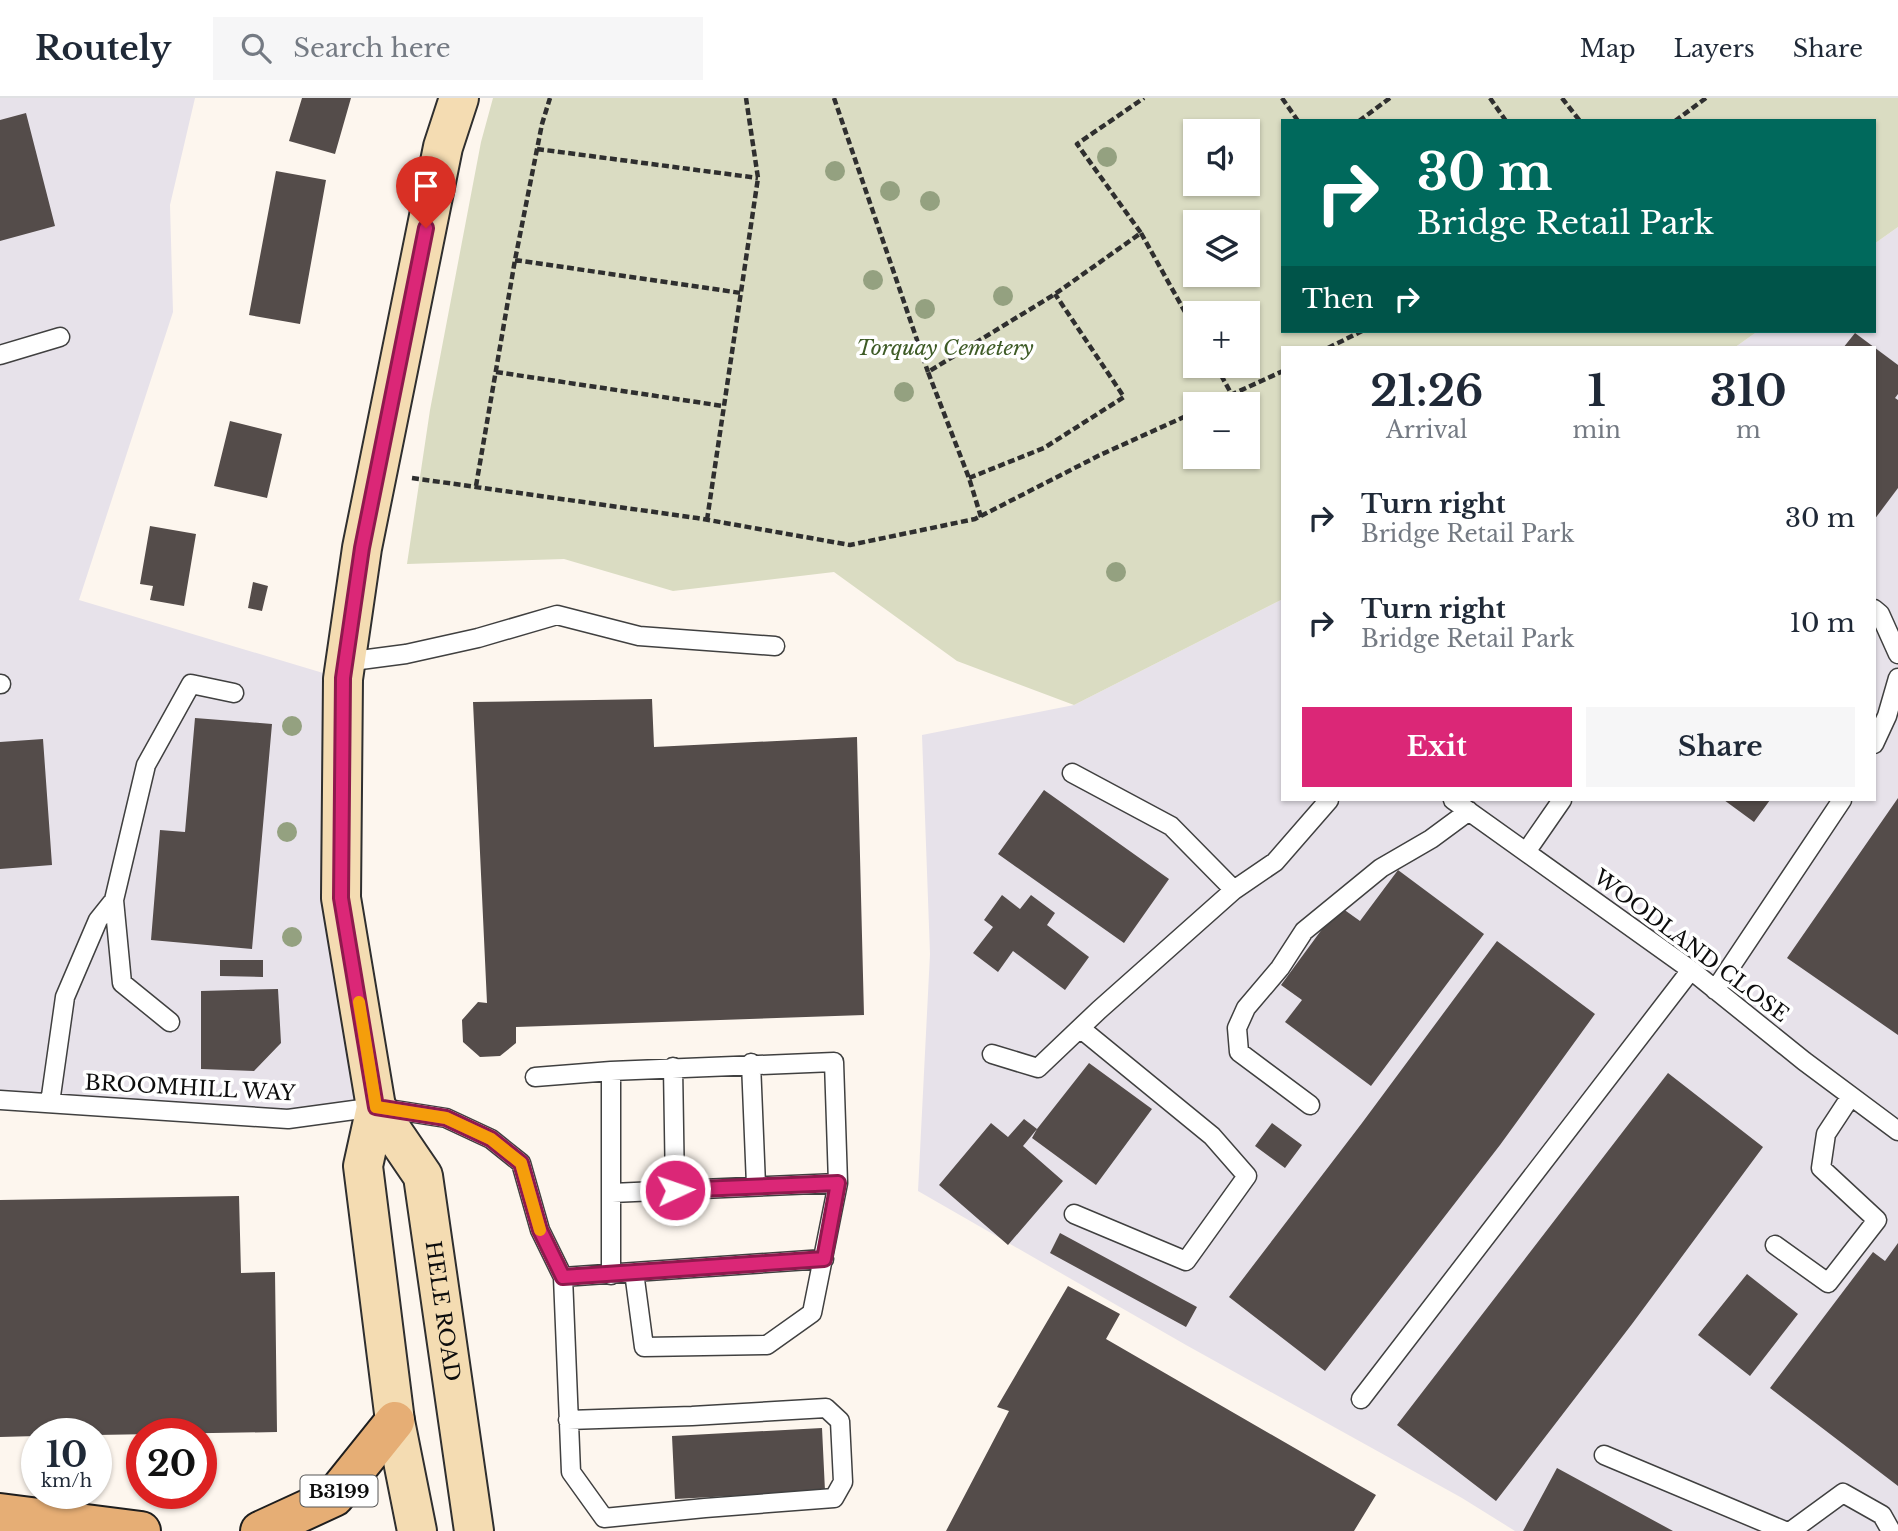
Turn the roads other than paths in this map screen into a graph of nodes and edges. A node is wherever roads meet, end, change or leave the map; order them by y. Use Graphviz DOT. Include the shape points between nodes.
graph roads {
  1 [pos="459,98"];
  2 [pos="60,337"];
  3 [pos="0,355"];
  4 [pos="1876,611"];
  5 [pos="775,646"];
  6 [pos="1898,654"];
  7 [pos="345,662"];
  8 [pos="1898,678"];
  9 [pos="234,693"];
  10 [pos="1876,739"];
  11 [pos="1072,773"];
  12 [pos="1328,801"];
  13 [pos="1454,801"];
  14 [pos="1561,801"];
  15 [pos="1841,801"];
  16 [pos="1469,811"];
  17 [pos="1526,852"];
  18 [pos="1234,890"];
  19 [pos="114,900"];
  20 [pos="1691,970"];
  21 [pos="1715,990"];
  22 [pos="170,1022"];
  23 [pos="1080,1028"];
  24 [pos="992,1055"];
  25 [pos="751,1063"];
  26 [pos="673,1068"];
  27 [pos="611,1071"];
  28 [pos="535,1077"];
  29 [pos="1851,1096"];
  30 [pos="0,1100"];
  31 [pos="50,1103"];
  32 [pos="1310,1105"];
  33 [pos="376,1107"];
  34 [pos="1898,1131"];
  35 [pos="838,1183"];
  36 [pos="756,1185"];
  37 [pos="675,1190"];
  38 [pos="612,1193"];
  39 [pos="1074,1214"];
  40 [pos="1775,1245"];
  41 [pos="824,1259"];
  42 [pos="634,1272"];
  43 [pos="611,1275"];
  44 [pos="563,1277"];
  45 [pos="1361,1399"];
  46 [pos="568,1420"];
  47 [pos="395,1421"];
  48 [pos="1604,1455"];
  49 [pos="0,1513"];
  50 [pos="141,1531"];
  51 [pos="260,1531"];
  52 [pos="417,1531"];
  53 [pos="474,1531"];
  54 [pos="1785,1531"];
  55 [pos="1791,1531"];
  56 [pos="1891,1531"];
  1 -- 7 [label="main road, HELE ROAD / B3199" via="443,146 377,472"];
  2 -- 3 [label="lane"];
  4 -- 6 [label="lane"];
  5 -- 7 [label="lane" via="639,636 557,615 406,654"];
  7 -- 33 [label="main road, HELE ROAD / B3199" via="341,898"];
  8 -- 10 [label="lane"];
  9 -- 19 [label="lane" via="191,684 146,765"];
  11 -- 18 [label="lane" via="1171,826"];
  12 -- 18 [label="lane" via="1275,862"];
  13 -- 16 [label="lane, WOODLAND CLOSE"];
  14 -- 17 [label="lane"];
  15 -- 21 [label="lane"];
  16 -- 17 [label="lane, WOODLAND CLOSE"];
  16 -- 32 [label="lane" via="1381,868 1304,931 1246,1008 1237,1028 1239,1052"];
  17 -- 20 [label="lane, WOODLAND CLOSE"];
  18 -- 23 [label="lane"];
  19 -- 22 [label="lane" via="122,983"];
  19 -- 31 [label="lane" via="98,920 65,997"];
  20 -- 21 [label="lane, WOODLAND CLOSE"];
  20 -- 45 [label="lane"];
  21 -- 29 [label="lane, WOODLAND CLOSE"];
  23 -- 24 [label="lane" via="1038,1068"];
  23 -- 39 [label="lane" via="1212,1136 1247,1176 1186,1261"];
  25 -- 26 [label="lane"];
  25 -- 35 [label="lane" via="834,1062"];
  25 -- 36 [label="lane"];
  26 -- 27 [label="lane"];
  26 -- 37 [label="lane"];
  27 -- 28 [label="lane"];
  27 -- 38 [label="lane"];
  29 -- 34 [label="lane, WOODLAND CLOSE"];
  29 -- 40 [label="lane" via="1826,1134 1821,1168 1877,1220 1828,1283"];
  30 -- 31 [label="lane, BROOMHILL WAY"];
  31 -- 33 [label="lane, BROOMHILL WAY" via="288,1119"];
  33 -- 44 [label="lane, BROOMHILL WAY" via="446,1118 491,1139 521,1163 540,1230"];
  33 -- 47 [label="main road, HELE ROAD / B3199" via="363,1166"];
  33 -- 53 [label="main road, HELE ROAD / B3199" via="423,1175"];
  35 -- 36 [label="lane"];
  35 -- 41 [label="lane"];
  36 -- 37 [label="lane"];
  37 -- 38 [label="lane"];
  38 -- 43 [label="lane"];
  41 -- 42 [label="lane"];
  41 -- 42 [label="lane" via="812,1313 767,1345 644,1347"];
  42 -- 43 [label="lane"];
  43 -- 44 [label="lane"];
  44 -- 46 [label="lane"];
  46 -- 46 [label="lane" via="571,1472 604,1518 834,1498 844,1482 839,1421 827,1408"];
  47 -- 51 [label="main road, B3199" via="334,1497"];
  47 -- 52 [label="main road, HELE ROAD / B3199"];
  48 -- 54 [label="lane"];
  49 -- 50 [label="main road"];
  55 -- 56 [label="lane" via="1843,1493 1882,1515"];
}
